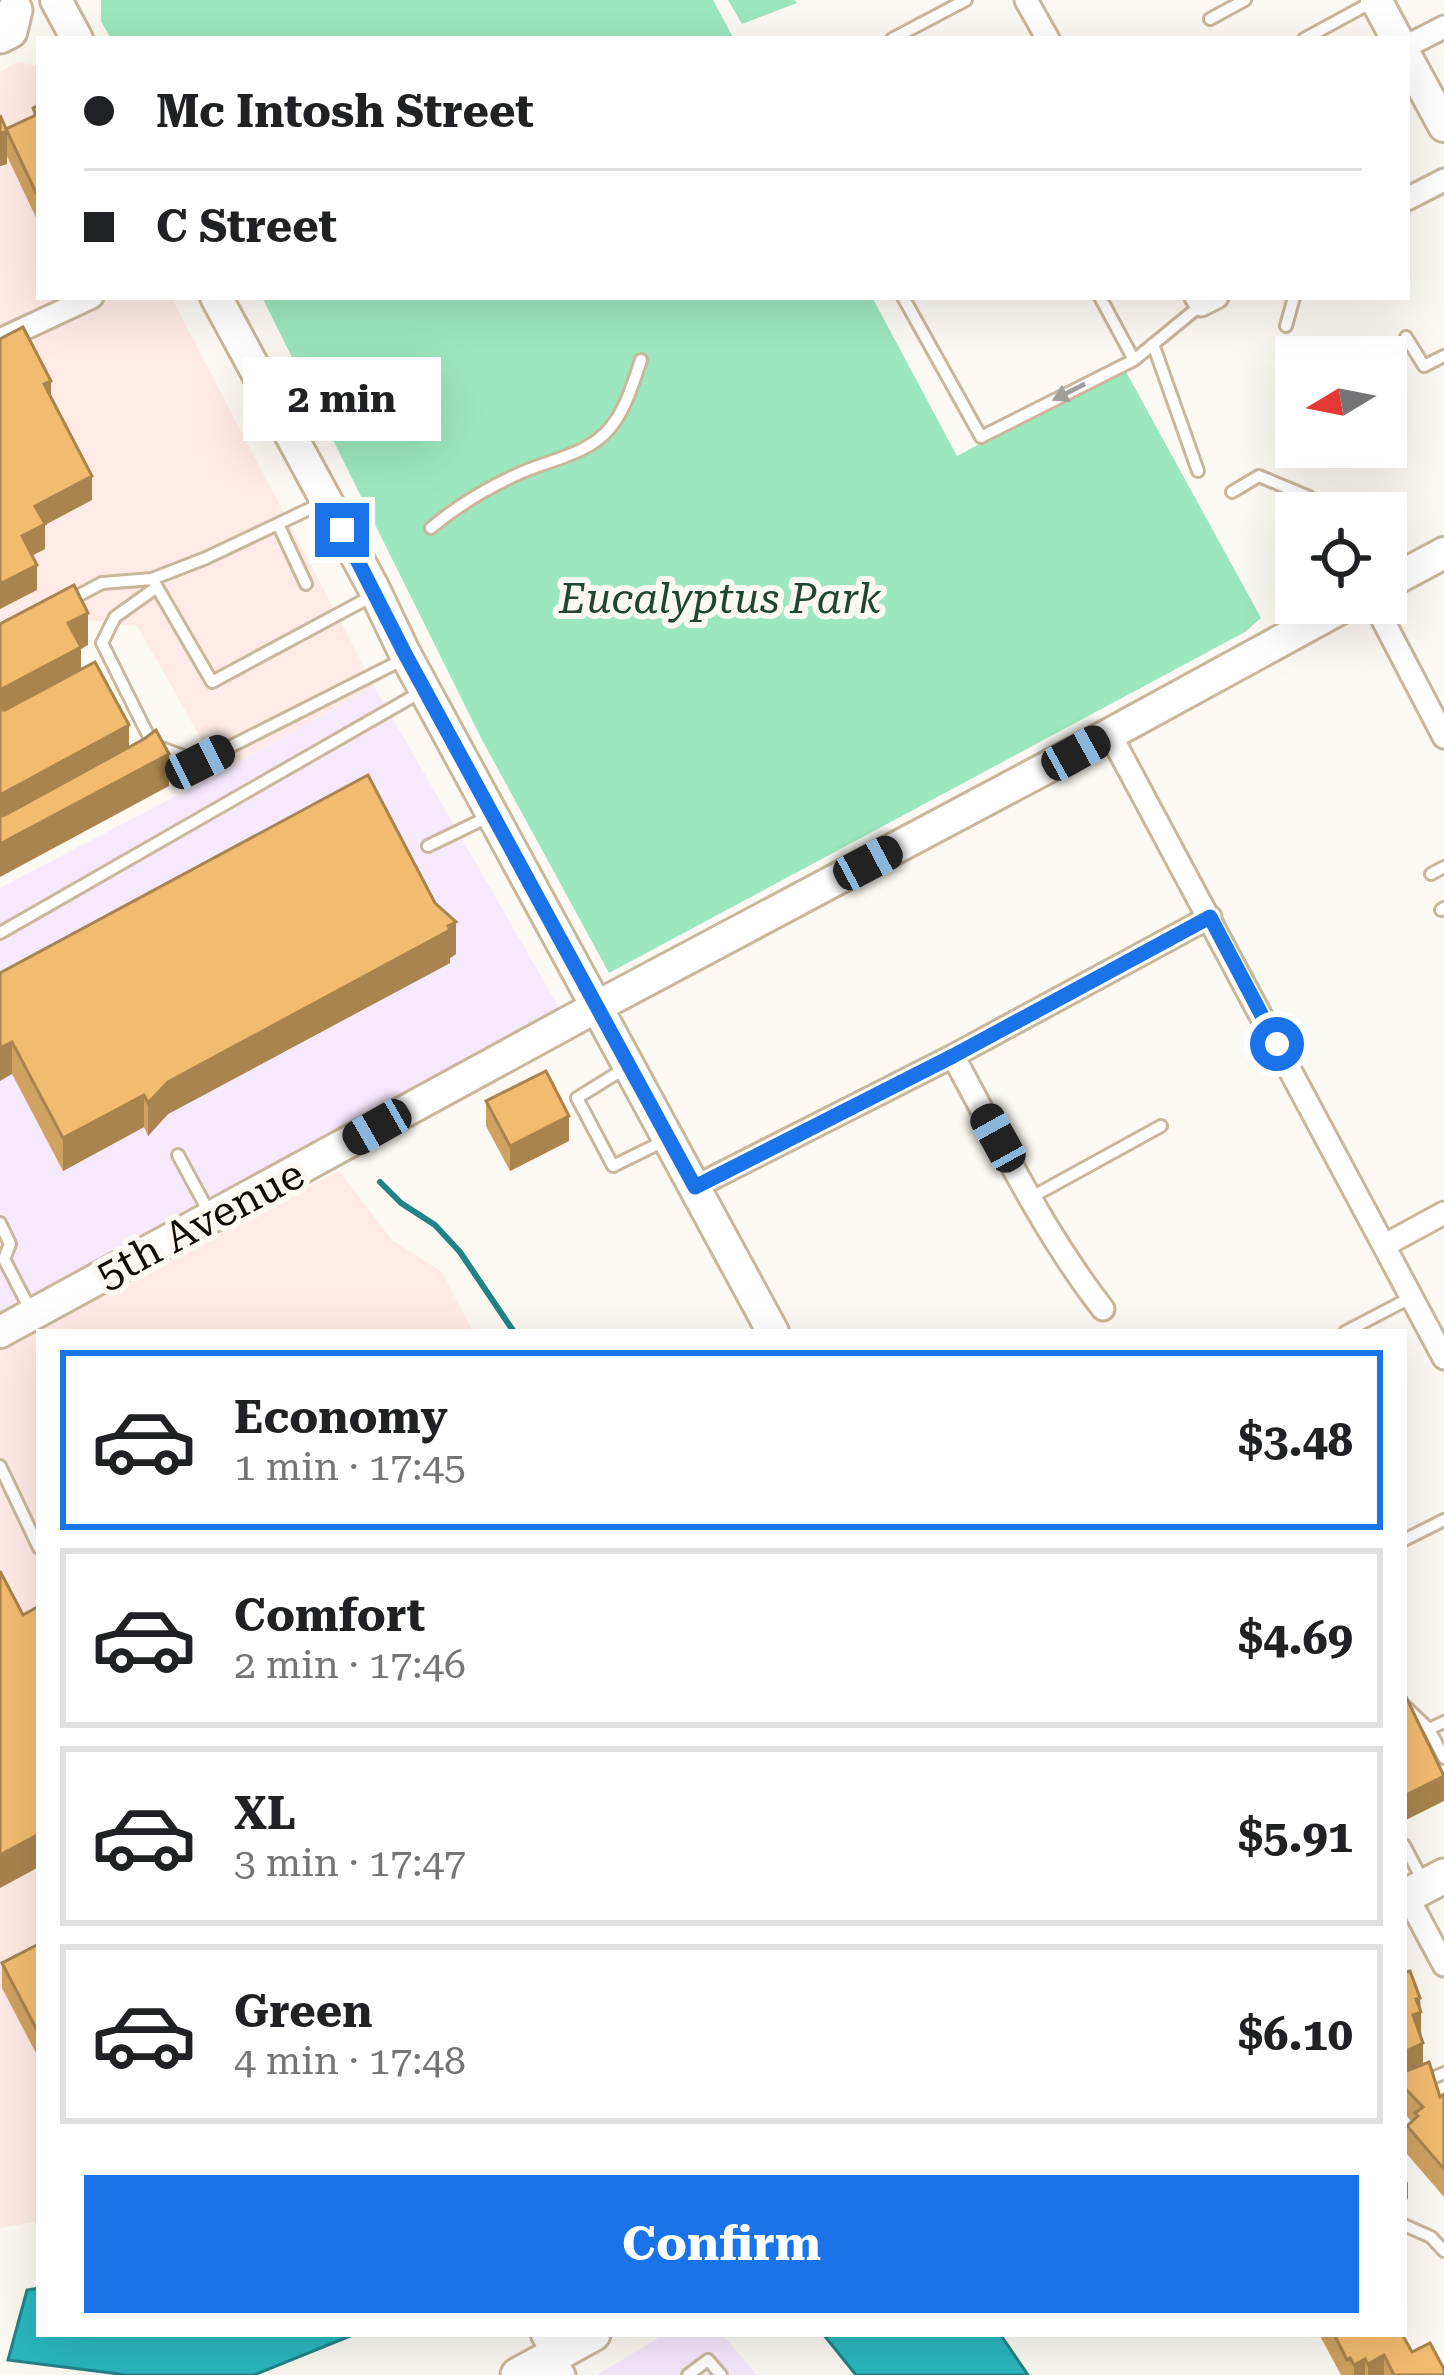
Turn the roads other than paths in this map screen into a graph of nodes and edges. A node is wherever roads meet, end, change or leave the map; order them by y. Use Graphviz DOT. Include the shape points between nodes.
graph roads {
  1 [pos="56,0"];
  2 [pos="966,0"];
  3 [pos="1025,0"];
  4 [pos="1245,0"];
  5 [pos="1376,0"];
  6 [pos="1210,19"];
  7 [pos="1444,27"];
  8 [pos="75,36"];
  9 [pos="898,36"];
  10 [pos="1046,36"];
  11 [pos="1310,36"];
  12 [pos="1395,36"];
  13 [pos="1410,44"];
  14 [pos="1410,64"];
  15 [pos="1444,126"];
  16 [pos="1444,180"];
  17 [pos="1410,197"];
  18 [pos="86,300"];
  19 [pos="218,300"];
  20 [pos="905,300"];
  21 [pos="1102,300"];
  22 [pos="1205,300"];
  23 [pos="1293,300"];
  24 [pos="1286,326"];
  25 [pos="1407,339"];
  26 [pos="0,340"];
  27 [pos="1153,344"];
  28 [pos="1444,356"];
  29 [pos="641,360"];
  30 [pos="1134,360"];
  31 [pos="1198,471"];
  32 [pos="1232,492"];
  33 [pos="1297,492"];
  34 [pos="326,501"];
  35 [pos="278,524"];
  36 [pos="431,528"];
  37 [pos="1444,553"];
  38 [pos="1407,573"];
  39 [pos="154,583"];
  40 [pos="306,584"];
  41 [pos="376,594"];
  42 [pos="48,611"];
  43 [pos="1312,624"];
  44 [pos="1386,624"];
  45 [pos="407,658"];
  46 [pos="116,672"];
  47 [pos="98,682"];
  48 [pos="424,690"];
  49 [pos="1436,703"];
  50 [pos="1110,734"];
  51 [pos="1444,736"];
  52 [pos="153,746"];
  53 [pos="139,763"];
  54 [pos="493,814"];
  55 [pos="428,846"];
  56 [pos="1444,866"];
  57 [pos="1431,874"];
  58 [pos="1210,917"];
  59 [pos="0,932"];
  60 [pos="598,1006"];
  61 [pos="953,1056"];
  62 [pos="630,1065"];
  63 [pos="1161,1126"];
  64 [pos="669,1138"];
  65 [pos="178,1155"];
  66 [pos="695,1187"];
  67 [pos="1030,1198"];
  68 [pos="1444,1213"];
  69 [pos="211,1216"];
  70 [pos="0,1223"];
  71 [pos="1385,1245"];
  72 [pos="1412,1297"];
  73 [pos="1103,1309"];
  74 [pos="33,1314"];
  75 [pos="771,1329"];
  76 [pos="1351,1329"];
  77 [pos="0,1332"];
  78 [pos="1442,1351"];
  79 [pos="0,1466"];
  80 [pos="1444,1520"];
  81 [pos="1407,1538"];
  82 [pos="36,1540"];
  83 [pos="1407,1707"];
  84 [pos="1444,1722"];
  85 [pos="1429,1730"];
  86 [pos="1444,1758"];
  87 [pos="1407,1853"];
  88 [pos="1420,1889"];
  89 [pos="1444,1965"];
  90 [pos="1444,2073"];
  91 [pos="1407,2089"];
  92 [pos="1407,2226"];
  93 [pos="1444,2251"];
  94 [pos="587,2337"];
  95 [pos="553,2355"];
  96 [pos="518,2375"];
  97 [pos="688,2375"];
  98 [pos="721,2375"];
  1 -- 8 [label="street"];
  2 -- 9 [label="lane"];
  3 -- 10 [label="street"];
  4 -- 6 [label="lane"];
  5 -- 11 [label="lane"];
  5 -- 12 [label="street"];
  7 -- 13 [label="street"];
  14 -- 15 [label="street"];
  16 -- 17 [label="street"];
  18 -- 26 [label="street"];
  19 -- 34 [label="street"];
  30 -- 20 [label="lane, one-way" via="981,437"];
  21 -- 30 [label="lane"];
  22 -- 27 [label="lane"];
  23 -- 24 [label="lane"];
  25 -- 28 [label="lane" via="1424,365"];
  27 -- 30 [label="lane"];
  27 -- 31 [label="lane"];
  29 -- 36 [label="lane" via="625,403 590,445 484,491"];
  32 -- 33 [label="lane" via="1259,476"];
  34 -- 35 [label="lane"];
  34 -- 41 [label="street"];
  35 -- 39 [label="lane"];
  35 -- 40 [label="lane"];
  37 -- 38 [label="street"];
  39 -- 41 [label="lane" via="212,682"];
  39 -- 42 [label="lane" via="102,583"];
  39 -- 46 [label="lane" via="115,617 102,644"];
  41 -- 45 [label="street"];
  43 -- 50 [label="street, 5th Avenue"];
  44 -- 49 [label="street"];
  45 -- 48 [label="street"];
  45 -- 52 [label="lane" via="200,762"];
  46 -- 47 [label="lane"];
  46 -- 52 [label="lane"];
  48 -- 54 [label="street"];
  48 -- 59 [label="lane"];
  49 -- 51 [label="street"];
  50 -- 58 [label="street"];
  50 -- 60 [label="street, 5th Avenue"];
  52 -- 53 [label="lane"];
  54 -- 55 [label="lane"];
  54 -- 60 [label="street"];
  56 -- 57 [label="lane"];
  58 -- 61 [label="street"];
  58 -- 71 [label="street"];
  60 -- 62 [label="street"];
  60 -- 69 [label="street, 5th Avenue"];
  61 -- 66 [label="street"];
  61 -- 67 [label="street"];
  62 -- 64 [label="street"];
  62 -- 64 [label="lane" via="578,1099 613,1166"];
  63 -- 67 [label="lane"];
  64 -- 66 [label="street"];
  65 -- 69 [label="lane"];
  66 -- 75 [label="street"];
  67 -- 73 [label="street"];
  68 -- 71 [label="street"];
  69 -- 74 [label="street, 5th Avenue"];
  70 -- 74 [label="lane" via="10,1244 4,1258"];
  71 -- 72 [label="street"];
  72 -- 76 [label="lane"];
  72 -- 78 [label="street"];
  74 -- 77 [label="street, 5th Avenue"];
  79 -- 82 [label="lane"];
  80 -- 81 [label="lane"];
  83 -- 85 [label="lane"];
  84 -- 85 [label="lane"];
  85 -- 86 [label="lane"];
  87 -- 88 [label="lane"];
  88 -- 89 [label="street"];
  90 -- 91 [label="lane"];
  92 -- 93 [label="lane"];
  94 -- 95 [label="main road"];
  95 -- 96 [label="main road"];
  97 -- 98 [label="lane" via="708,2360"];
}
